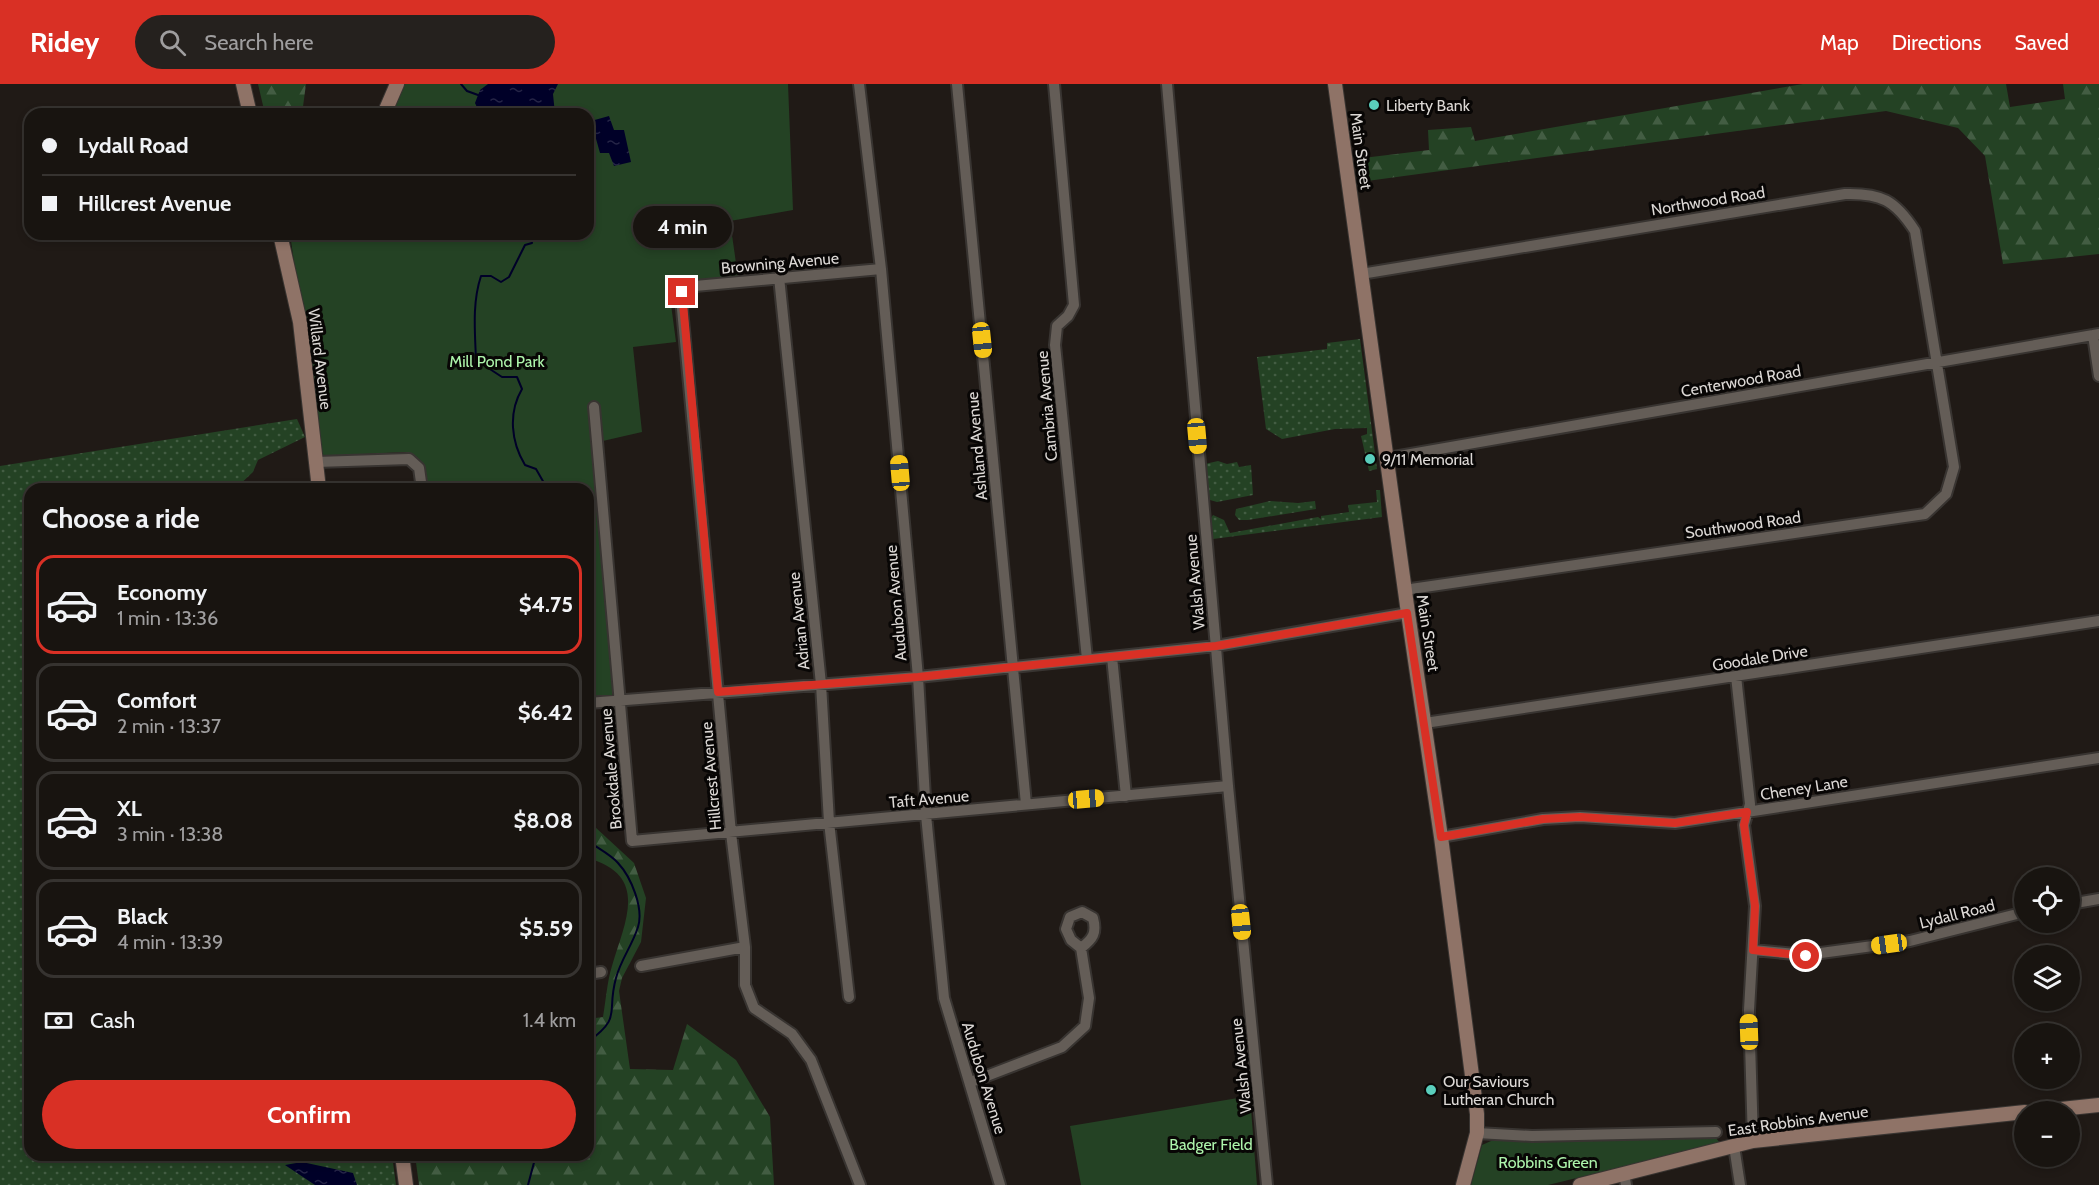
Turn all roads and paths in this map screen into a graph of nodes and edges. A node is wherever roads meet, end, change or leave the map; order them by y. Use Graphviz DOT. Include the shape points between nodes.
graph roads {
  1 [pos="243,84"];
  2 [pos="397,84"];
  3 [pos="859,84"];
  4 [pos="957,84"];
  5 [pos="1054,84"];
  6 [pos="1167,84"];
  7 [pos="1335,84"];
  8 [pos="249,108"];
  9 [pos="387,108"];
  10 [pos="281,240"];
  11 [pos="881,269"];
  12 [pos="1361,274"];
  13 [pos="779,277"];
  14 [pos="682,292"];
  15 [pos="2096,335"];
  16 [pos="1938,362"];
  17 [pos="2099,376"];
  18 [pos="594,407"];
  19 [pos="1388,458"];
  20 [pos="316,462"];
  21 [pos="318,483"];
  22 [pos="421,483"];
  23 [pos="1404,590"];
  24 [pos="1407,613"];
  25 [pos="2099,621"];
  26 [pos="1216,646"];
  27 [pos="1112,657"];
  28 [pos="1087,659"];
  29 [pos="1012,666"];
  30 [pos="1736,676"];
  31 [pos="918,677"];
  32 [pos="821,684"];
  33 [pos="718,692"];
  34 [pos="620,700"];
  35 [pos="594,702"];
  36 [pos="1425,723"];
  37 [pos="2099,758"];
  38 [pos="1228,786"];
  39 [pos="1126,796"];
  40 [pos="1026,804"];
  41 [pos="1747,812"];
  42 [pos="926,815"];
  43 [pos="829,822"];
  44 [pos="731,834"];
  45 [pos="1441,837"];
  46 [pos="633,842"];
  47 [pos="2099,899"];
  48 [pos="2080,902"];
  49 [pos="2014,915"];
  50 [pos="745,947"];
  51 [pos="1081,948"];
  52 [pos="1753,950"];
  53 [pos="641,966"];
  54 [pos="601,972"];
  55 [pos="594,973"];
  56 [pos="849,997"];
  57 [pos="971,1082"];
  58 [pos="2099,1105"];
  59 [pos="2080,1107"];
  60 [pos="2014,1113"];
  61 [pos="1716,1132"];
  62 [pos="1477,1133"];
  63 [pos="1753,1141"];
  64 [pos="1734,1146"];
  65 [pos="403,1161"];
  66 [pos="1625,1179"];
  67 [pos="406,1185"];
  68 [pos="860,1185"];
  69 [pos="1000,1185"];
  70 [pos="1267,1185"];
  71 [pos="1463,1185"];
  72 [pos="1580,1185"];
  73 [pos="1740,1185"];
  1 -- 8 [label="main road"];
  2 -- 9 [label="main road"];
  3 -- 11 [label="street, Audubon Avenue"];
  4 -- 29 [label="street, Ashland Avenue"];
  5 -- 28 [label="street, Cambria Avenue" via="1074,305 1057,326 1055,345"];
  6 -- 26 [label="street, Walsh Avenue"];
  7 -- 12 [label="main road, Main Street"];
  10 -- 20 [label="main road, Willard Avenue" via="300,322"];
  11 -- 13 [label="street, Browning Avenue"];
  11 -- 31 [label="street, Audubon Avenue"];
  12 -- 16 [label="street, Northwood Road" via="1870,193 1889,201 1915,231"];
  12 -- 19 [label="main road, Main Street"];
  13 -- 14 [label="street, Browning Avenue" via="695,286"];
  13 -- 32 [label="street, Adrian Avenue"];
  14 -- 33 [label="street, Hillcrest Avenue"];
  15 -- 16 [label="street, Centerwood Road"];
  15 -- 17 [label="street"];
  16 -- 19 [label="street, Centerwood Road"];
  16 -- 23 [label="street, Southwood Road" via="1954,467 1946,494 1925,514"];
  18 -- 34 [label="street, Brookdale Avenue"];
  19 -- 23 [label="main road, Main Street"];
  20 -- 21 [label="main road, Willard Avenue"];
  20 -- 22 [label="street" via="402,458 415,462"];
  23 -- 24 [label="main road, Main Street"];
  24 -- 26 [label="street"];
  24 -- 36 [label="main road, Main Street"];
  25 -- 30 [label="street, Goodale Drive"];
  26 -- 27 [label="street"];
  26 -- 38 [label="street, Walsh Avenue"];
  27 -- 28 [label="street"];
  27 -- 39 [label="street"];
  28 -- 29 [label="street"];
  29 -- 31 [label="street"];
  29 -- 40 [label="street, Ashland Avenue"];
  30 -- 36 [label="street, Goodale Drive"];
  30 -- 41 [label="street" via="1750,804"];
  31 -- 32 [label="street"];
  31 -- 42 [label="street, Audubon Avenue"];
  32 -- 33 [label="street"];
  32 -- 43 [label="street, Adrian Avenue"];
  33 -- 34 [label="street"];
  33 -- 44 [label="street, Hillcrest Avenue"];
  34 -- 35 [label="street"];
  34 -- 46 [label="street, Brookdale Avenue"];
  36 -- 45 [label="main road, Main Street"];
  37 -- 41 [label="street, Cheney Lane"];
  38 -- 39 [label="street, Taft Avenue"];
  38 -- 70 [label="street, Walsh Avenue"];
  39 -- 40 [label="street, Taft Avenue"];
  40 -- 42 [label="street, Taft Avenue"];
  41 -- 45 [label="street, Cheney Lane" via="1675,823 1580,817 1543,819"];
  41 -- 52 [label="street" via="1744,825 1755,906"];
  42 -- 43 [label="street, Taft Avenue"];
  42 -- 57 [label="street, Audubon Avenue" via="945,998"];
  43 -- 44 [label="street, Taft Avenue"];
  43 -- 56 [label="street, Adrian Avenue"];
  44 -- 46 [label="street, Taft Avenue"];
  44 -- 50 [label="street, Hillcrest Avenue"];
  45 -- 62 [label="main road, Main Street"];
  47 -- 48 [label="street"];
  49 -- 52 [label="street, Lydall Road" via="1910,941 1806,956"];
  50 -- 53 [label="street"];
  50 -- 68 [label="street, Hillcrest Avenue" via="745,985 753,1008 792,1034 811,1060"];
  51 -- 57 [label="street" via="1089,998 1085,1026 1062,1047"];
  52 -- 63 [label="street" via="1749,1010"];
  54 -- 55 [label="street"];
  57 -- 69 [label="street, Audubon Avenue"];
  58 -- 59 [label="main road"];
  60 -- 63 [label="main road, East Robbins Avenue"];
  61 -- 62 [label="street, East Robbins Avenue" via="1666,1138"];
  62 -- 71 [label="main road, Main Street"];
  63 -- 64 [label="main road, East Robbins Avenue"];
  64 -- 66 [label="main road, East Robbins Avenue"];
  64 -- 73 [label="street"];
  65 -- 67 [label="main road"];
  66 -- 72 [label="main road, East Robbins Avenue"];
}
